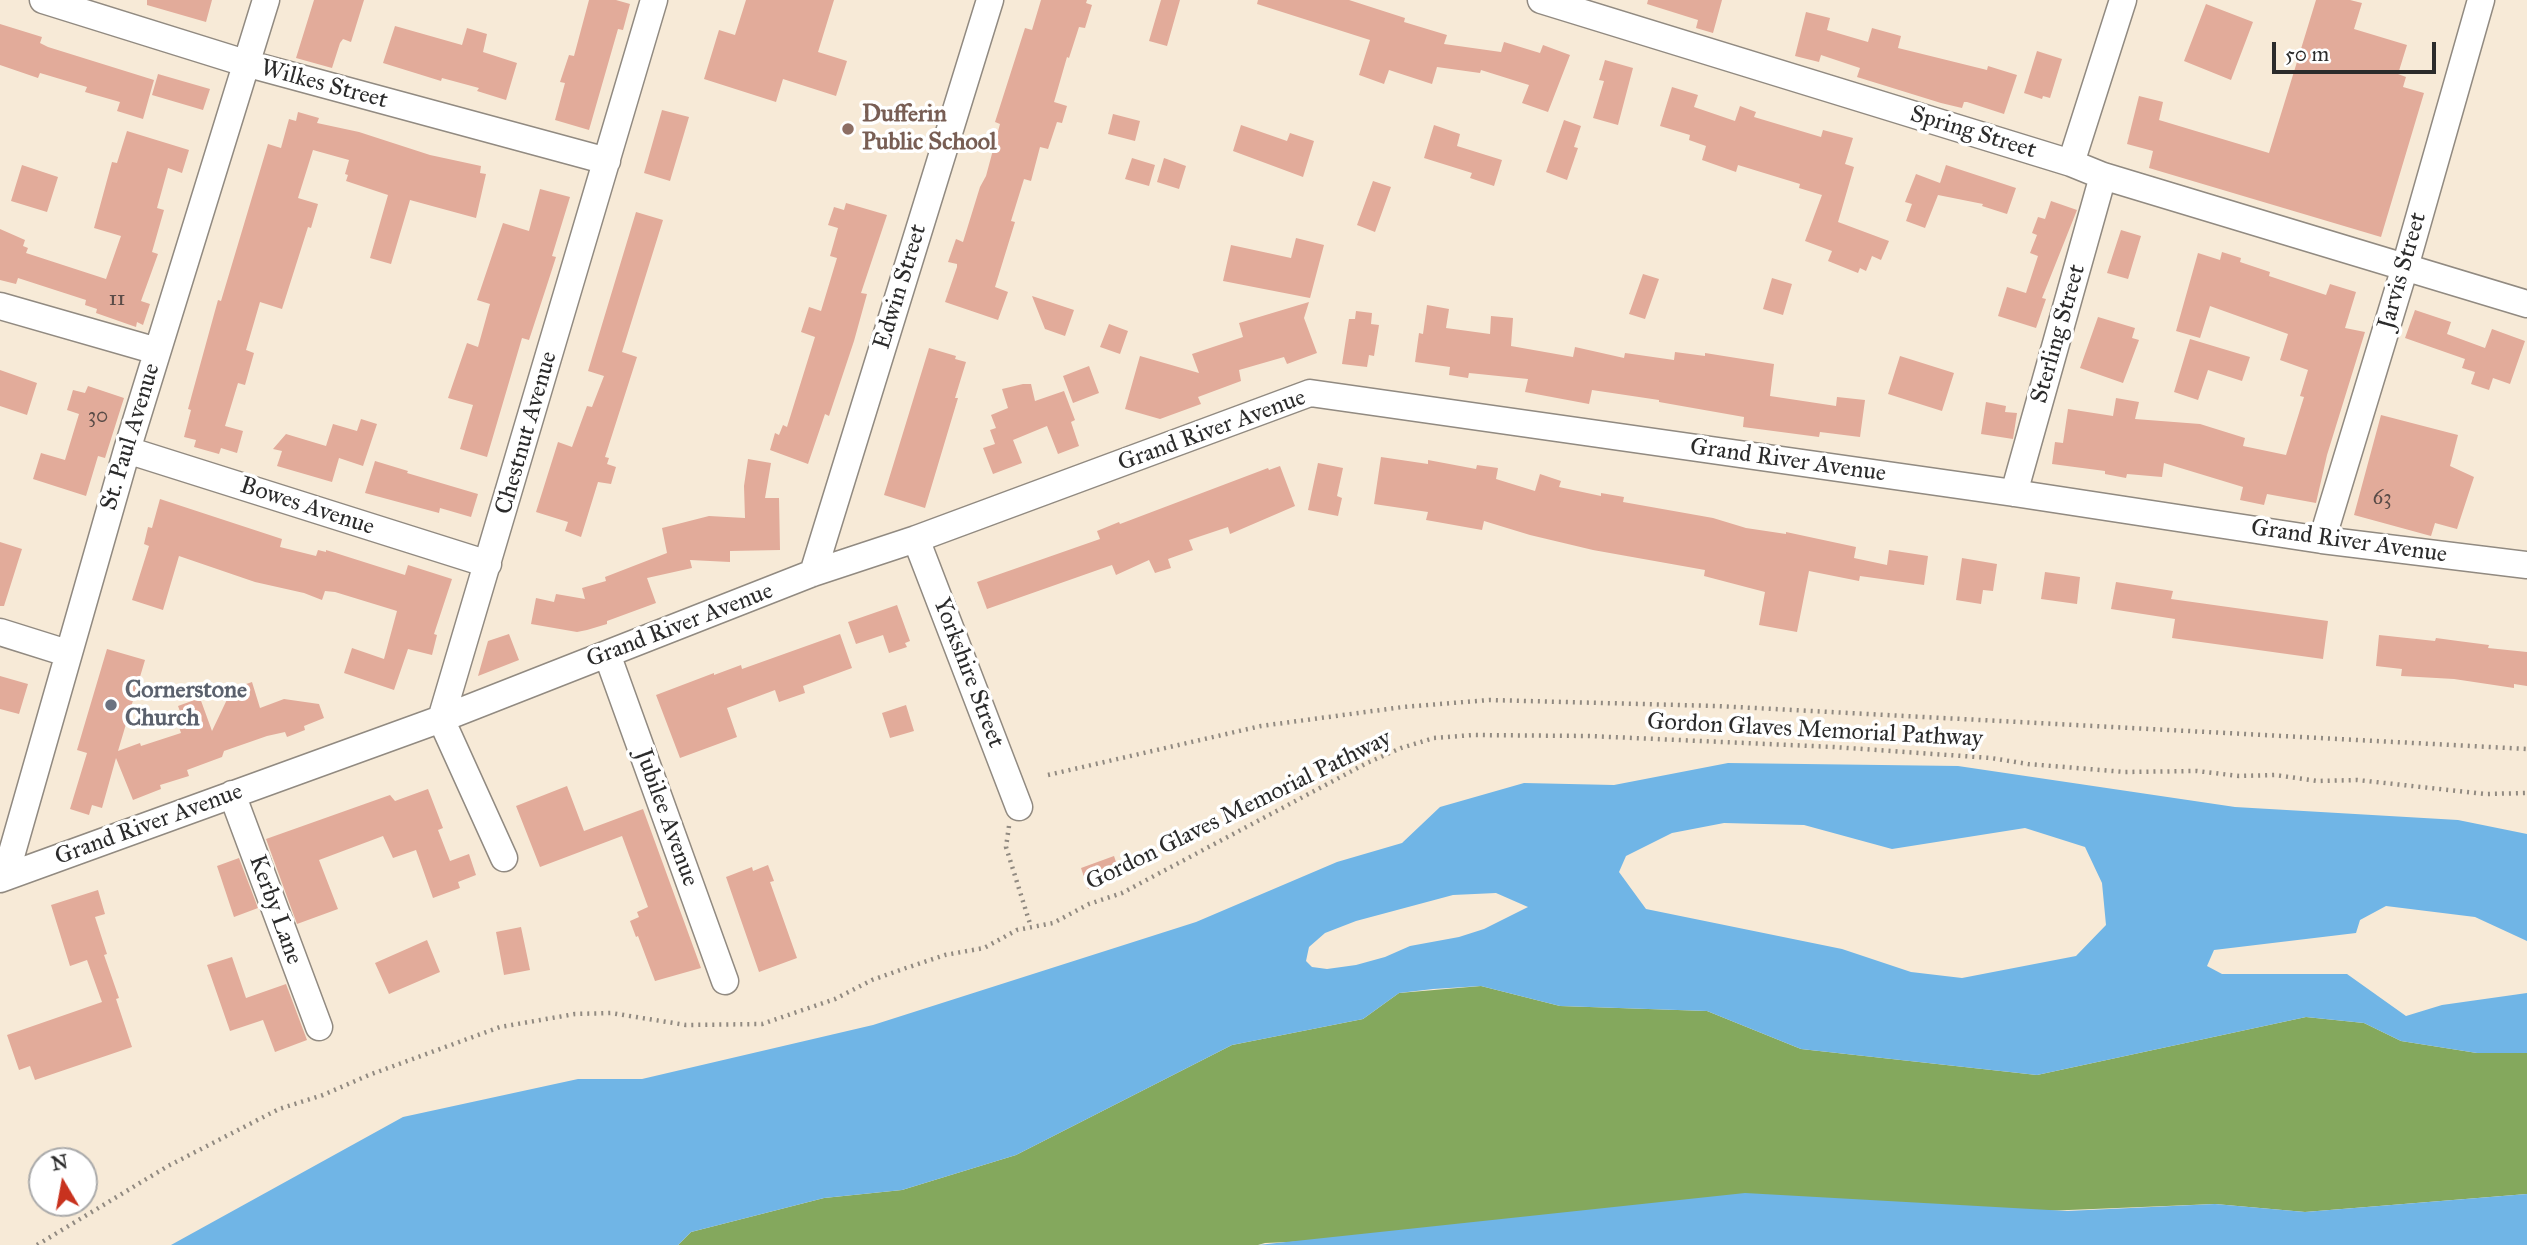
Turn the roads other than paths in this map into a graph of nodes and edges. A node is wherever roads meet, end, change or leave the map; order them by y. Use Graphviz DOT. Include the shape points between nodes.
graph roads {
  1 [pos="43,0"];
  2 [pos="266,0"];
  3 [pos="654,0"];
  4 [pos="990,0"];
  5 [pos="1541,0"];
  6 [pos="2123,0"];
  7 [pos="2481,0"];
  8 [pos="245,63"];
  9 [pos="607,161"];
  10 [pos="2071,163"];
  11 [pos="2103,176"];
  12 [pos="2405,267"];
  13 [pos="2527,304"];
  14 [pos="0,306"];
  15 [pos="157,352"];
  16 [pos="127,450"];
  17 [pos="2014,493"];
  18 [pos="916,539"];
  19 [pos="2322,540"];
  20 [pos="488,564"];
  21 [pos="2527,565"];
  22 [pos="813,573"];
  23 [pos="0,632"];
  24 [pos="67,653"];
  25 [pos="607,654"];
  26 [pos="441,719"];
  27 [pos="232,794"];
  28 [pos="1018,807"];
  29 [pos="504,858"];
  30 [pos="2,878"];
  31 [pos="724,981"];
  32 [pos="319,1027"];
  1 -- 8 [label="street, Wilkes Street"];
  2 -- 8 [label="street, St. Paul Avenue"];
  3 -- 9 [label="street, Chestnut Avenue"];
  4 -- 22 [label="street, Edwin Street"];
  5 -- 10 [label="street, Spring Street"];
  6 -- 10 [label="street"];
  7 -- 12 [label="street, Jarvis Street"];
  8 -- 9 [label="street, Wilkes Street"];
  8 -- 15 [label="street, St. Paul Avenue"];
  9 -- 20 [label="street, Chestnut Avenue"];
  10 -- 11 [label="street, Spring Street"];
  11 -- 12 [label="street, Spring Street"];
  11 -- 17 [label="street, Sterling Street"];
  12 -- 13 [label="street, Spring Street"];
  12 -- 19 [label="street, Jarvis Street"];
  14 -- 15 [label="street"];
  15 -- 16 [label="street, St. Paul Avenue"];
  16 -- 20 [label="street, Bowes Avenue"];
  16 -- 24 [label="street, St. Paul Avenue"];
  17 -- 18 [label="street, Grand River Avenue" via="1310,393"];
  17 -- 19 [label="street, Grand River Avenue"];
  18 -- 22 [label="street, Grand River Avenue"];
  18 -- 28 [label="street, Yorkshire Street"];
  19 -- 21 [label="street, Grand River Avenue"];
  20 -- 26 [label="street, Chestnut Avenue"];
  22 -- 25 [label="street, Grand River Avenue"];
  23 -- 24 [label="street"];
  24 -- 30 [label="street, St. Paul Avenue"];
  25 -- 26 [label="street, Grand River Avenue"];
  25 -- 31 [label="street, Jubilee Avenue"];
  26 -- 27 [label="street, Grand River Avenue"];
  26 -- 29 [label="street"];
  27 -- 30 [label="street, Grand River Avenue"];
  27 -- 32 [label="street, Kerby Lane"];
}
